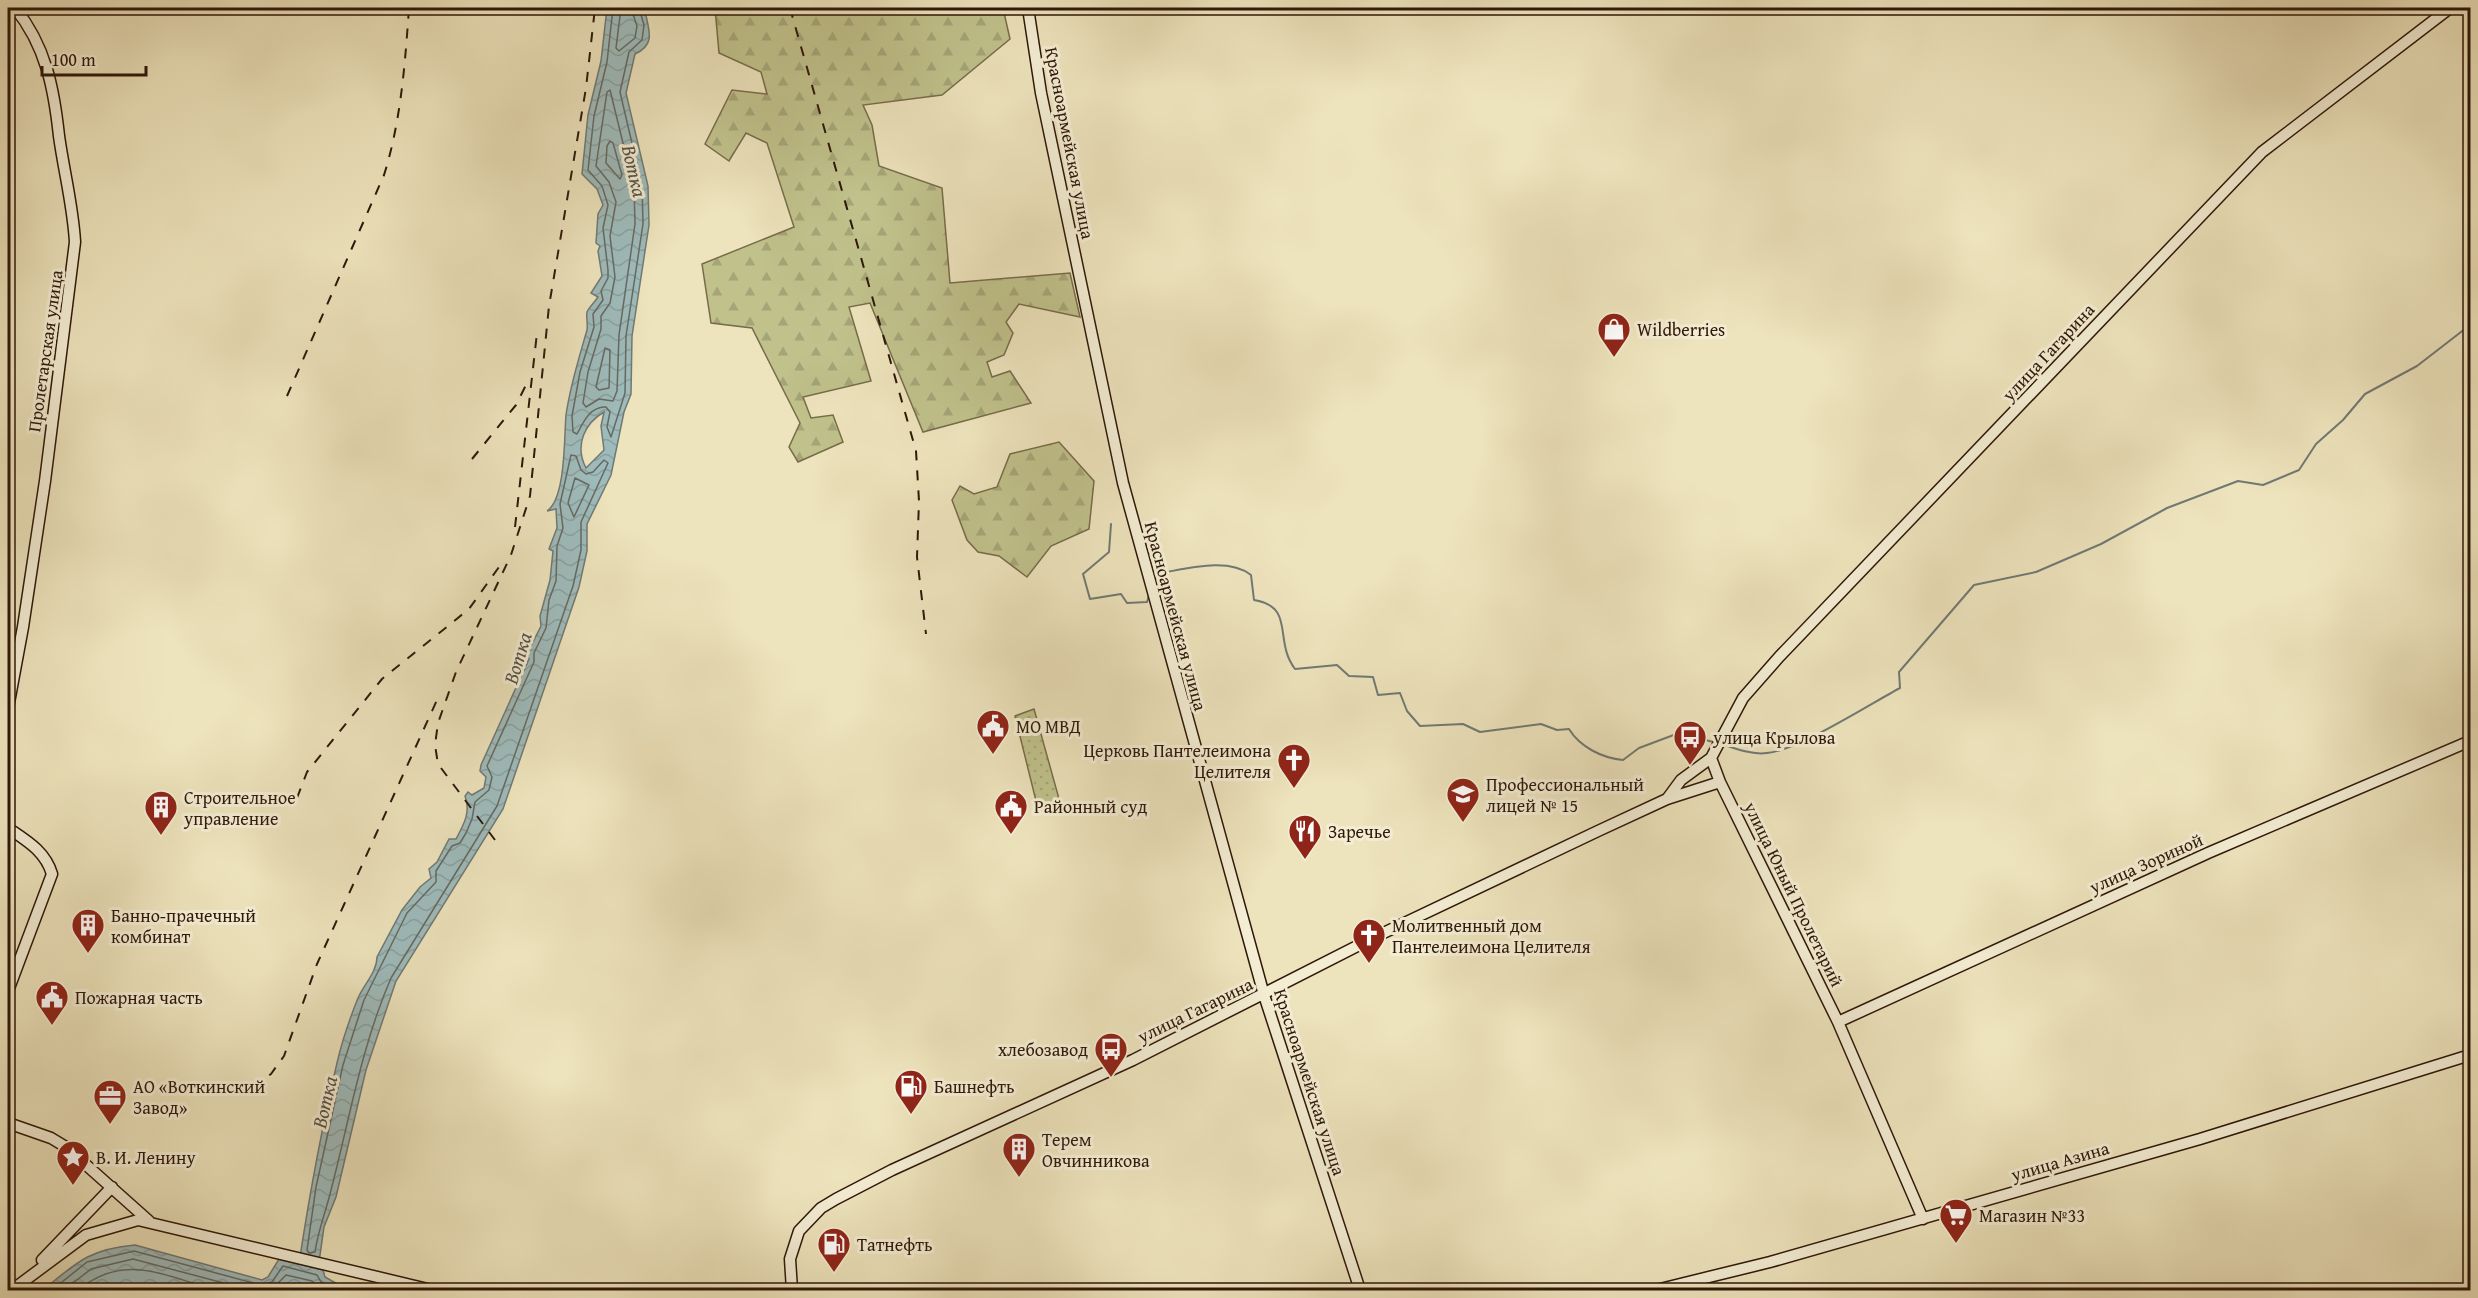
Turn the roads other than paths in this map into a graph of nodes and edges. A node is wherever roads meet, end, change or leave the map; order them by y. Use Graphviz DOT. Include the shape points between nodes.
graph roads {
  1 [pos="15,8"];
  2 [pos="1028,8"];
  3 [pos="2450,8"];
  4 [pos="8,708"];
  5 [pos="2470,741"];
  6 [pos="1711,758"];
  7 [pos="1720,782"];
  8 [pos="1667,799"];
  9 [pos="8,828"];
  10 [pos="8,991"];
  11 [pos="1264,995"];
  12 [pos="1839,1022"];
  13 [pos="2470,1055"];
  14 [pos="8,1123"];
  15 [pos="112,1187"];
  16 [pos="1923,1219"];
  17 [pos="149,1221"];
  18 [pos="15,1287"];
  19 [pos="432,1290"];
  20 [pos="792,1290"];
  21 [pos="1360,1290"];
  22 [pos="1656,1290"];
  1 -- 4 [label="main road, Пролетарская улица" via="26,19 52,82 75,242 45,481"];
  2 -- 11 [label="main road, Красноармейская улица" via="1041,93 1118,462"];
  3 -- 6 [label="main road, улица Гагарина" via="2262,152 1779,657 1743,698"];
  5 -- 12 [label="main road, улица Зориной" via="2208,853"];
  6 -- 7 [label="main road, улица Юный Пролетарий"];
  6 -- 8 [label="main road" via="1681,780"];
  7 -- 8 [label="main road, улица Гагарина"];
  7 -- 12 [label="main road, улица Юный Пролетарий"];
  8 -- 11 [label="main road, улица Гагарина" via="1375,937"];
  9 -- 10 [label="main road" via="39,850 48,860 52,874"];
  11 -- 20 [label="main road, улица Гагарина" via="1133,1060 892,1170 821,1208 799,1231 793,1245 789,1273"];
  11 -- 21 [label="main road, Красноармейская улица"];
  12 -- 16 [label="main road, улица Юный Пролетарий"];
  13 -- 16 [label="main road, улица Азина"];
  14 -- 15 [label="main road" via="66,1147"];
  15 -- 17 [label="main road"];
  15 -- 18 [label="main road"];
  16 -- 22 [label="main road, улица Азина"];
  17 -- 18 [label="main road" via="122,1222 86,1235"];
  17 -- 19 [label="main road"];
}
